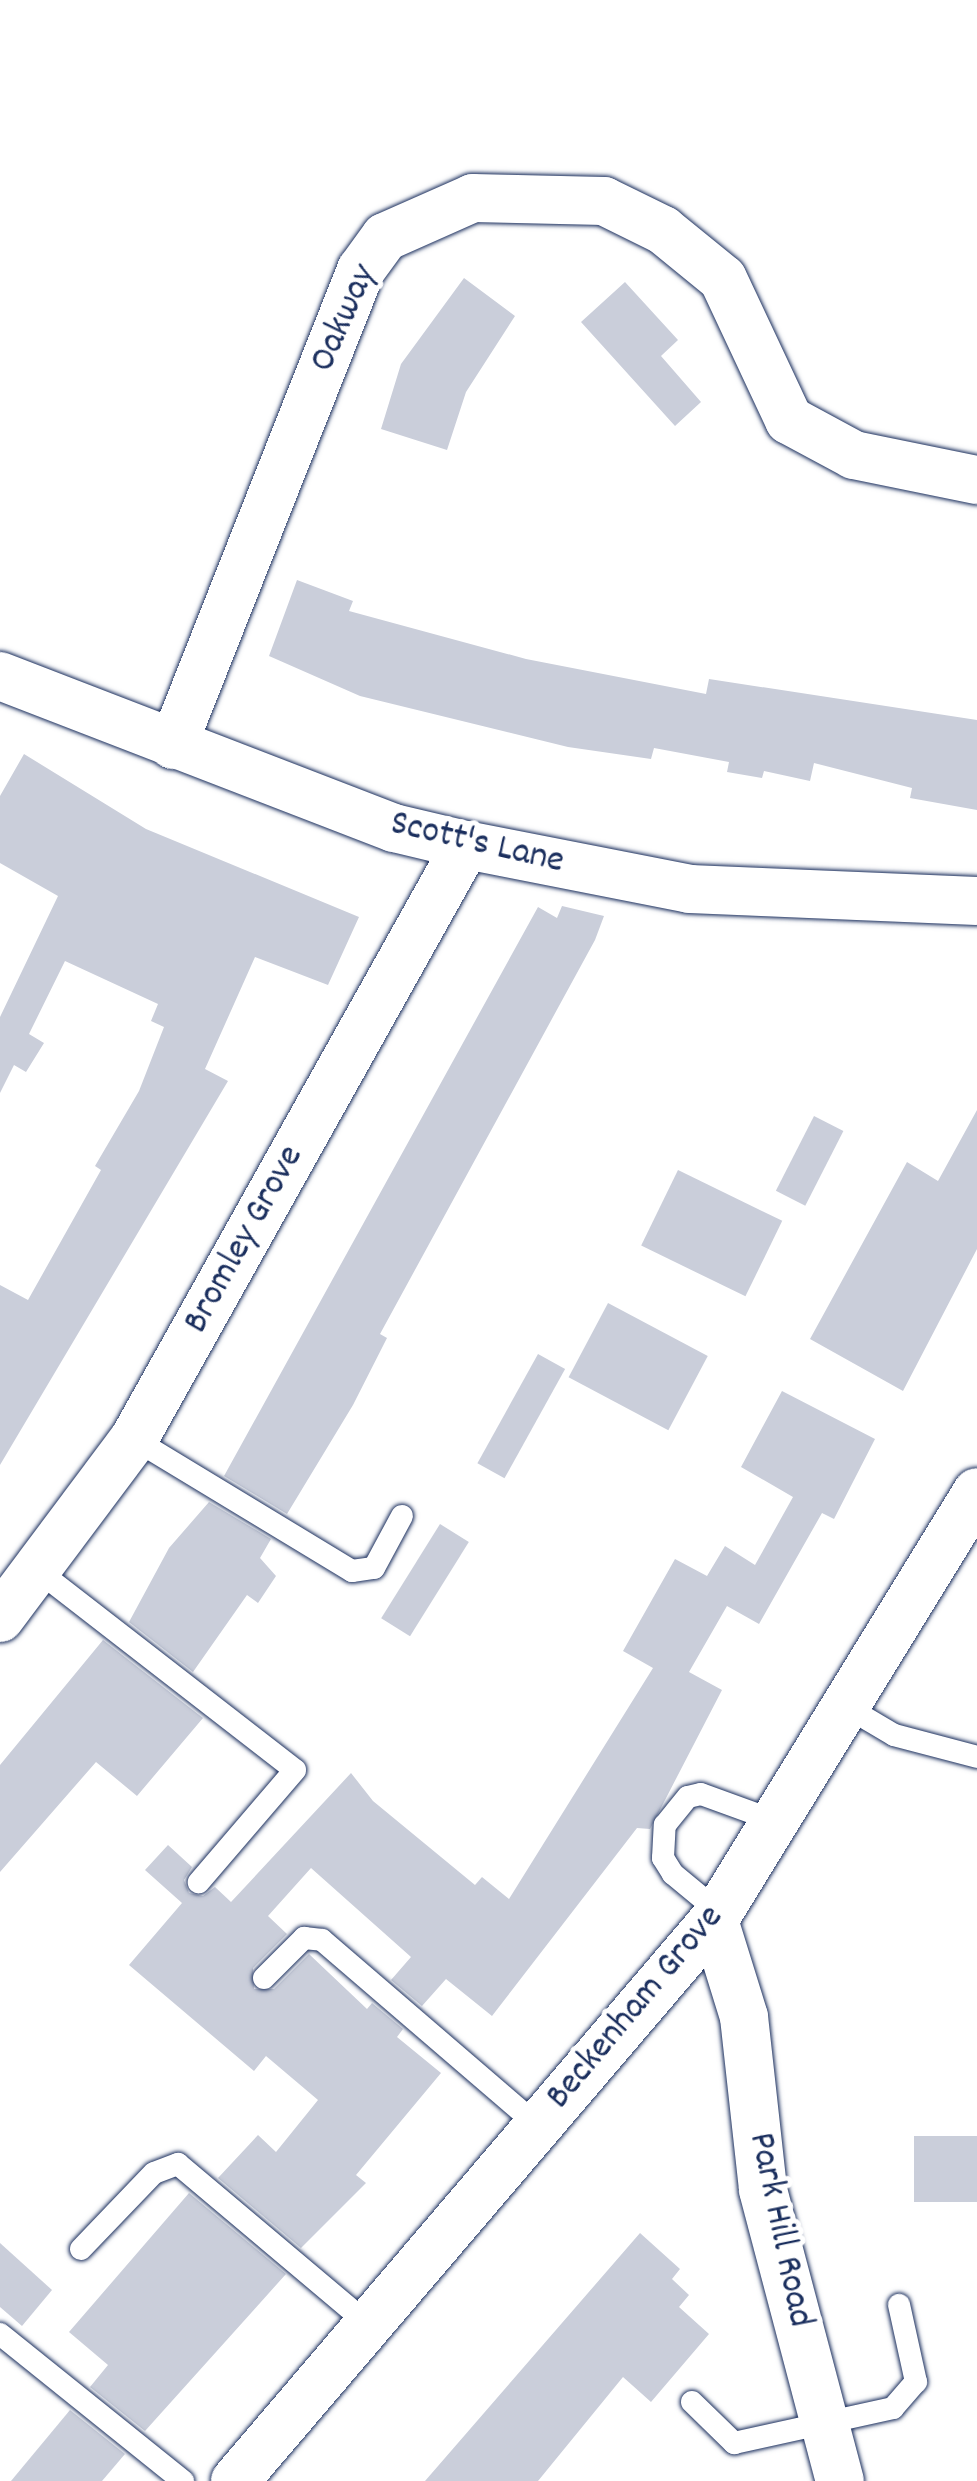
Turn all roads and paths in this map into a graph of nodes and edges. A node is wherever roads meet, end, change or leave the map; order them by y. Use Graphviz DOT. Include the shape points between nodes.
graph roads {
  1 [pos="977,480"];
  2 [pos="0,676"];
  3 [pos="173,745"];
  4 [pos="466,845"];
  5 [pos="977,901"];
  6 [pos="134,1439"];
  7 [pos="977,1494"];
  8 [pos="402,1516"];
  9 [pos="41,1574"];
  10 [pos="0,1618"];
  11 [pos="845,1706"];
  12 [pos="977,1757"];
  13 [pos="775,1821"];
  14 [pos="199,1882"];
  15 [pos="716,1916"];
  16 [pos="264,1978"];
  17 [pos="538,2126"];
  18 [pos="80,2249"];
  19 [pos="899,2305"];
  20 [pos="368,2324"];
  21 [pos="0,2334"];
  22 [pos="692,2402"];
  23 [pos="825,2424"];
  24 [pos="183,2481"];
  25 [pos="235,2481"];
  26 [pos="840,2481"];
  1 -- 3 [label="street, Oakway" via="854,455 789,420 723,279 663,230 604,201 473,198 386,237 361,270"];
  2 -- 3 [label="street, Scott's Lane"];
  3 -- 4 [label="street, Scott's Lane" via="394,828"];
  4 -- 5 [label="street, Scott's Lane" via="690,889"];
  4 -- 6 [label="street, Bromley Grove"];
  6 -- 8 [label="lane" via="352,1571 374,1568"];
  6 -- 9 [label="street, Bromley Grove"];
  7 -- 11 [label="street, Beckenham Grove"];
  9 -- 10 [label="street, Bromley Grove"];
  9 -- 14 [label="lane" via="295,1770"];
  11 -- 12 [label="lane" via="894,1735"];
  11 -- 13 [label="street, Beckenham Grove"];
  13 -- 15 [label="street, Beckenham Grove"];
  13 -- 15 [label="lane" via="701,1794 688,1797 665,1826 664,1858 673,1874"];
  15 -- 17 [label="street, Beckenham Grove"];
  15 -- 23 [label="street, Park Hill Road" via="744,2016 762,2190"];
  16 -- 17 [label="lane" via="304,1938 322,1940"];
  17 -- 20 [label="street, Beckenham Grove"];
  18 -- 20 [label="lane" via="154,2173 178,2164"];
  19 -- 23 [label="lane" via="916,2368 911,2395 893,2408"];
  20 -- 25 [label="street, Beckenham Grove"];
  21 -- 24 [label="lane"];
  22 -- 23 [label="lane" via="734,2443"];
  23 -- 26 [label="street, Park Hill Road"];
}
